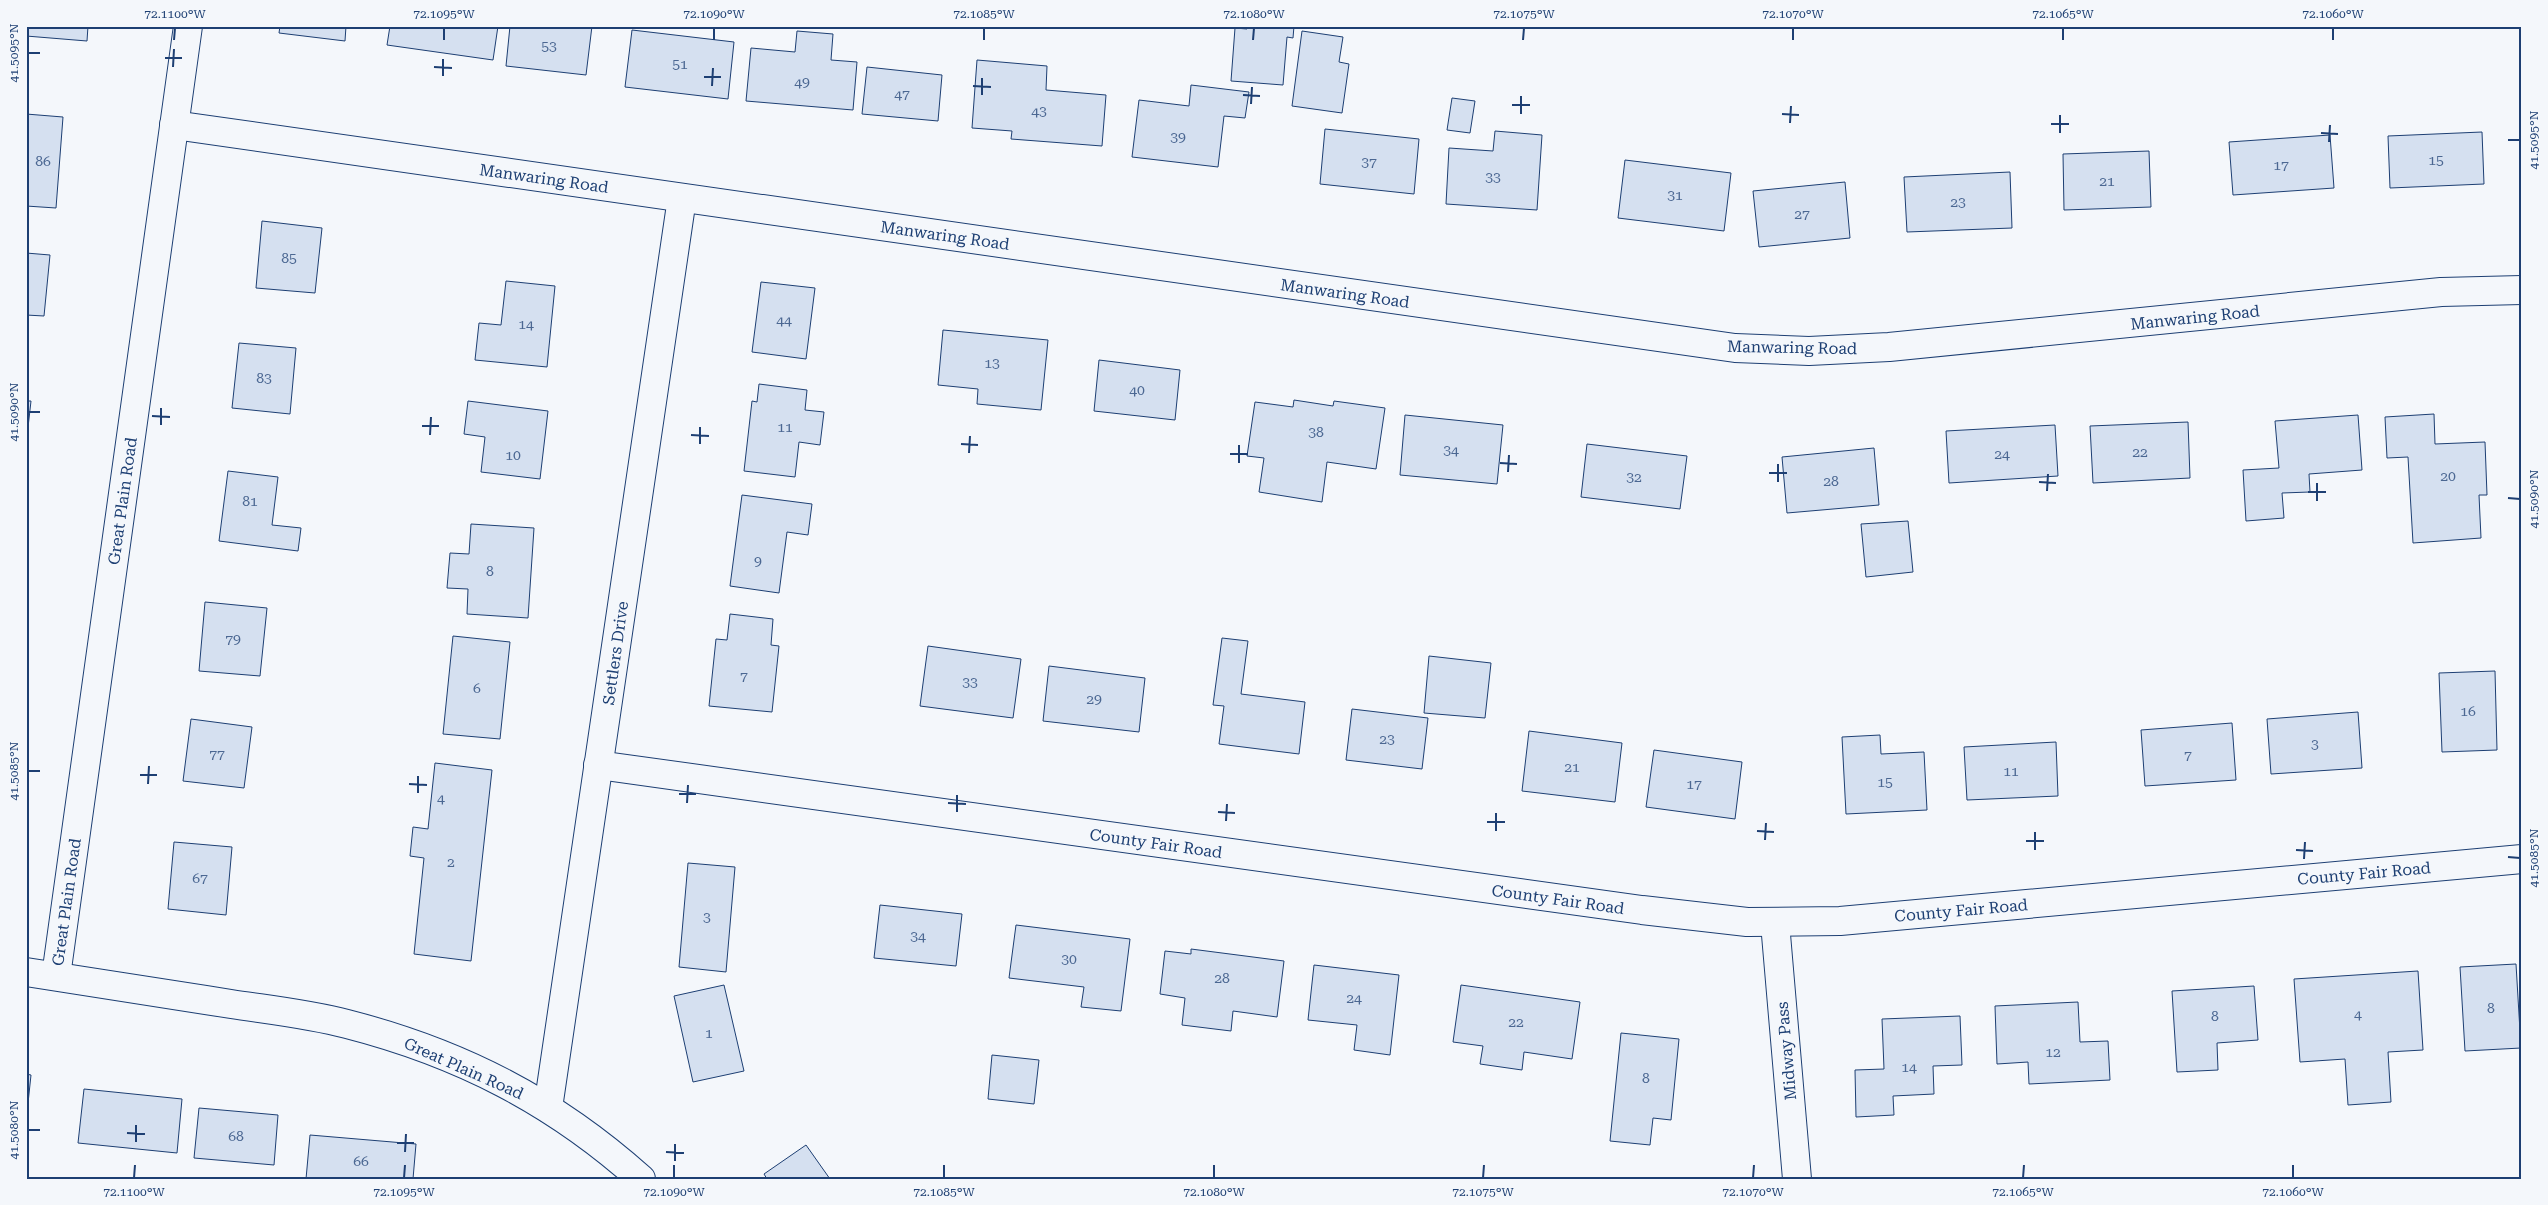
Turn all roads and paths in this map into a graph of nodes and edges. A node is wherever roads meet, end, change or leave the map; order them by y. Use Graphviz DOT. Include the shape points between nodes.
graph roads {
  1 [pos="188,26"];
  2 [pos="174,125"];
  3 [pos="682,198"];
  4 [pos="2522,290"];
  5 [pos="598,765"];
  6 [pos="2522,859"];
  7 [pos="1775,923"];
  8 [pos="26,972"];
  9 [pos="56,976"];
  10 [pos="548,1108"];
  11 [pos="641,1179"];
  12 [pos="1797,1179"];
  1 -- 2 [label="street, Great Plain Road"];
  2 -- 3 [label="street, Manwaring Road"];
  2 -- 9 [label="street, Great Plain Road"];
  3 -- 4 [label="street, Manwaring Road" via="1658,338 1771,350 1889,347 2442,292"];
  3 -- 5 [label="street, Settlers Drive"];
  5 -- 7 [label="street, County Fair Road" via="1642,910"];
  5 -- 10 [label="street, Settlers Drive"];
  6 -- 7 [label="street, County Fair Road" via="1840,921"];
  7 -- 12 [label="street, Midway Pass"];
  8 -- 9 [label="street, Great Plain Road"];
  9 -- 10 [label="street, Great Plain Road" via="349,1025 448,1057"];
  10 -- 11 [label="street, Great Plain Road" via="586,1133"];
}
